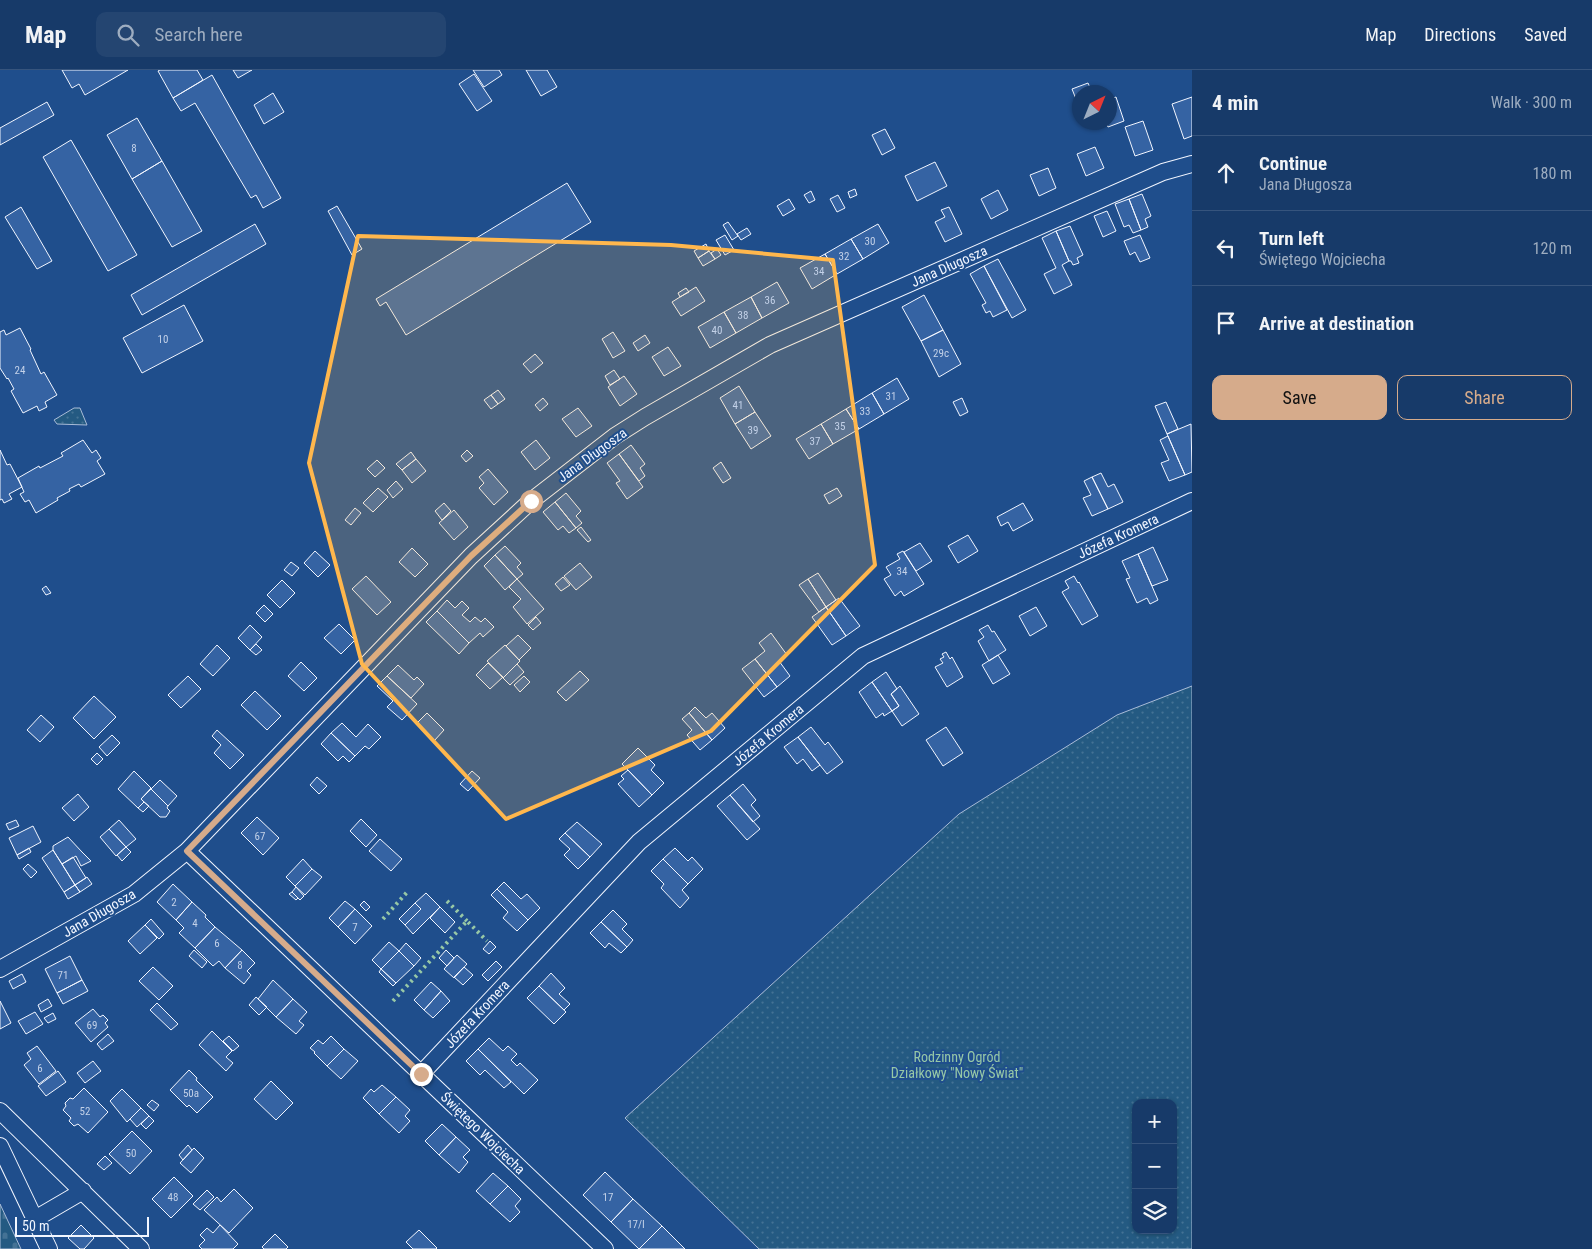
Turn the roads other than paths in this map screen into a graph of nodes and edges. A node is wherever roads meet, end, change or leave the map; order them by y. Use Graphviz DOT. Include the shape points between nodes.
graph roads {
  1 [pos="1192,164"];
  2 [pos="1192,502"];
  3 [pos="187,851"];
  4 [pos="0,969"];
  5 [pos="421,1074"];
  6 [pos="0,1111"];
  7 [pos="0,1146"];
  8 [pos="83,1191"];
  9 [pos="35,1219"];
  10 [pos="49,1249"];
  11 [pos="141,1249"];
  12 [pos="605,1249"];
  1 -- 3 [label="street, Jana Długosza" via="1163,172 770,345 615,436 531,501 471,556"];
  2 -- 5 [label="street, Józefa Kromera" via="863,656 639,842"];
  3 -- 4 [label="street, Jana Długosza" via="134,894"];
  3 -- 5 [label="street, Świętego Wojciecha"];
  5 -- 12 [label="street, Świętego Wojciecha"];
  6 -- 8 [label="street"];
  7 -- 9 [label="street"];
  8 -- 9 [label="street"];
  8 -- 11 [label="street"];
  9 -- 10 [label="street"];
}
